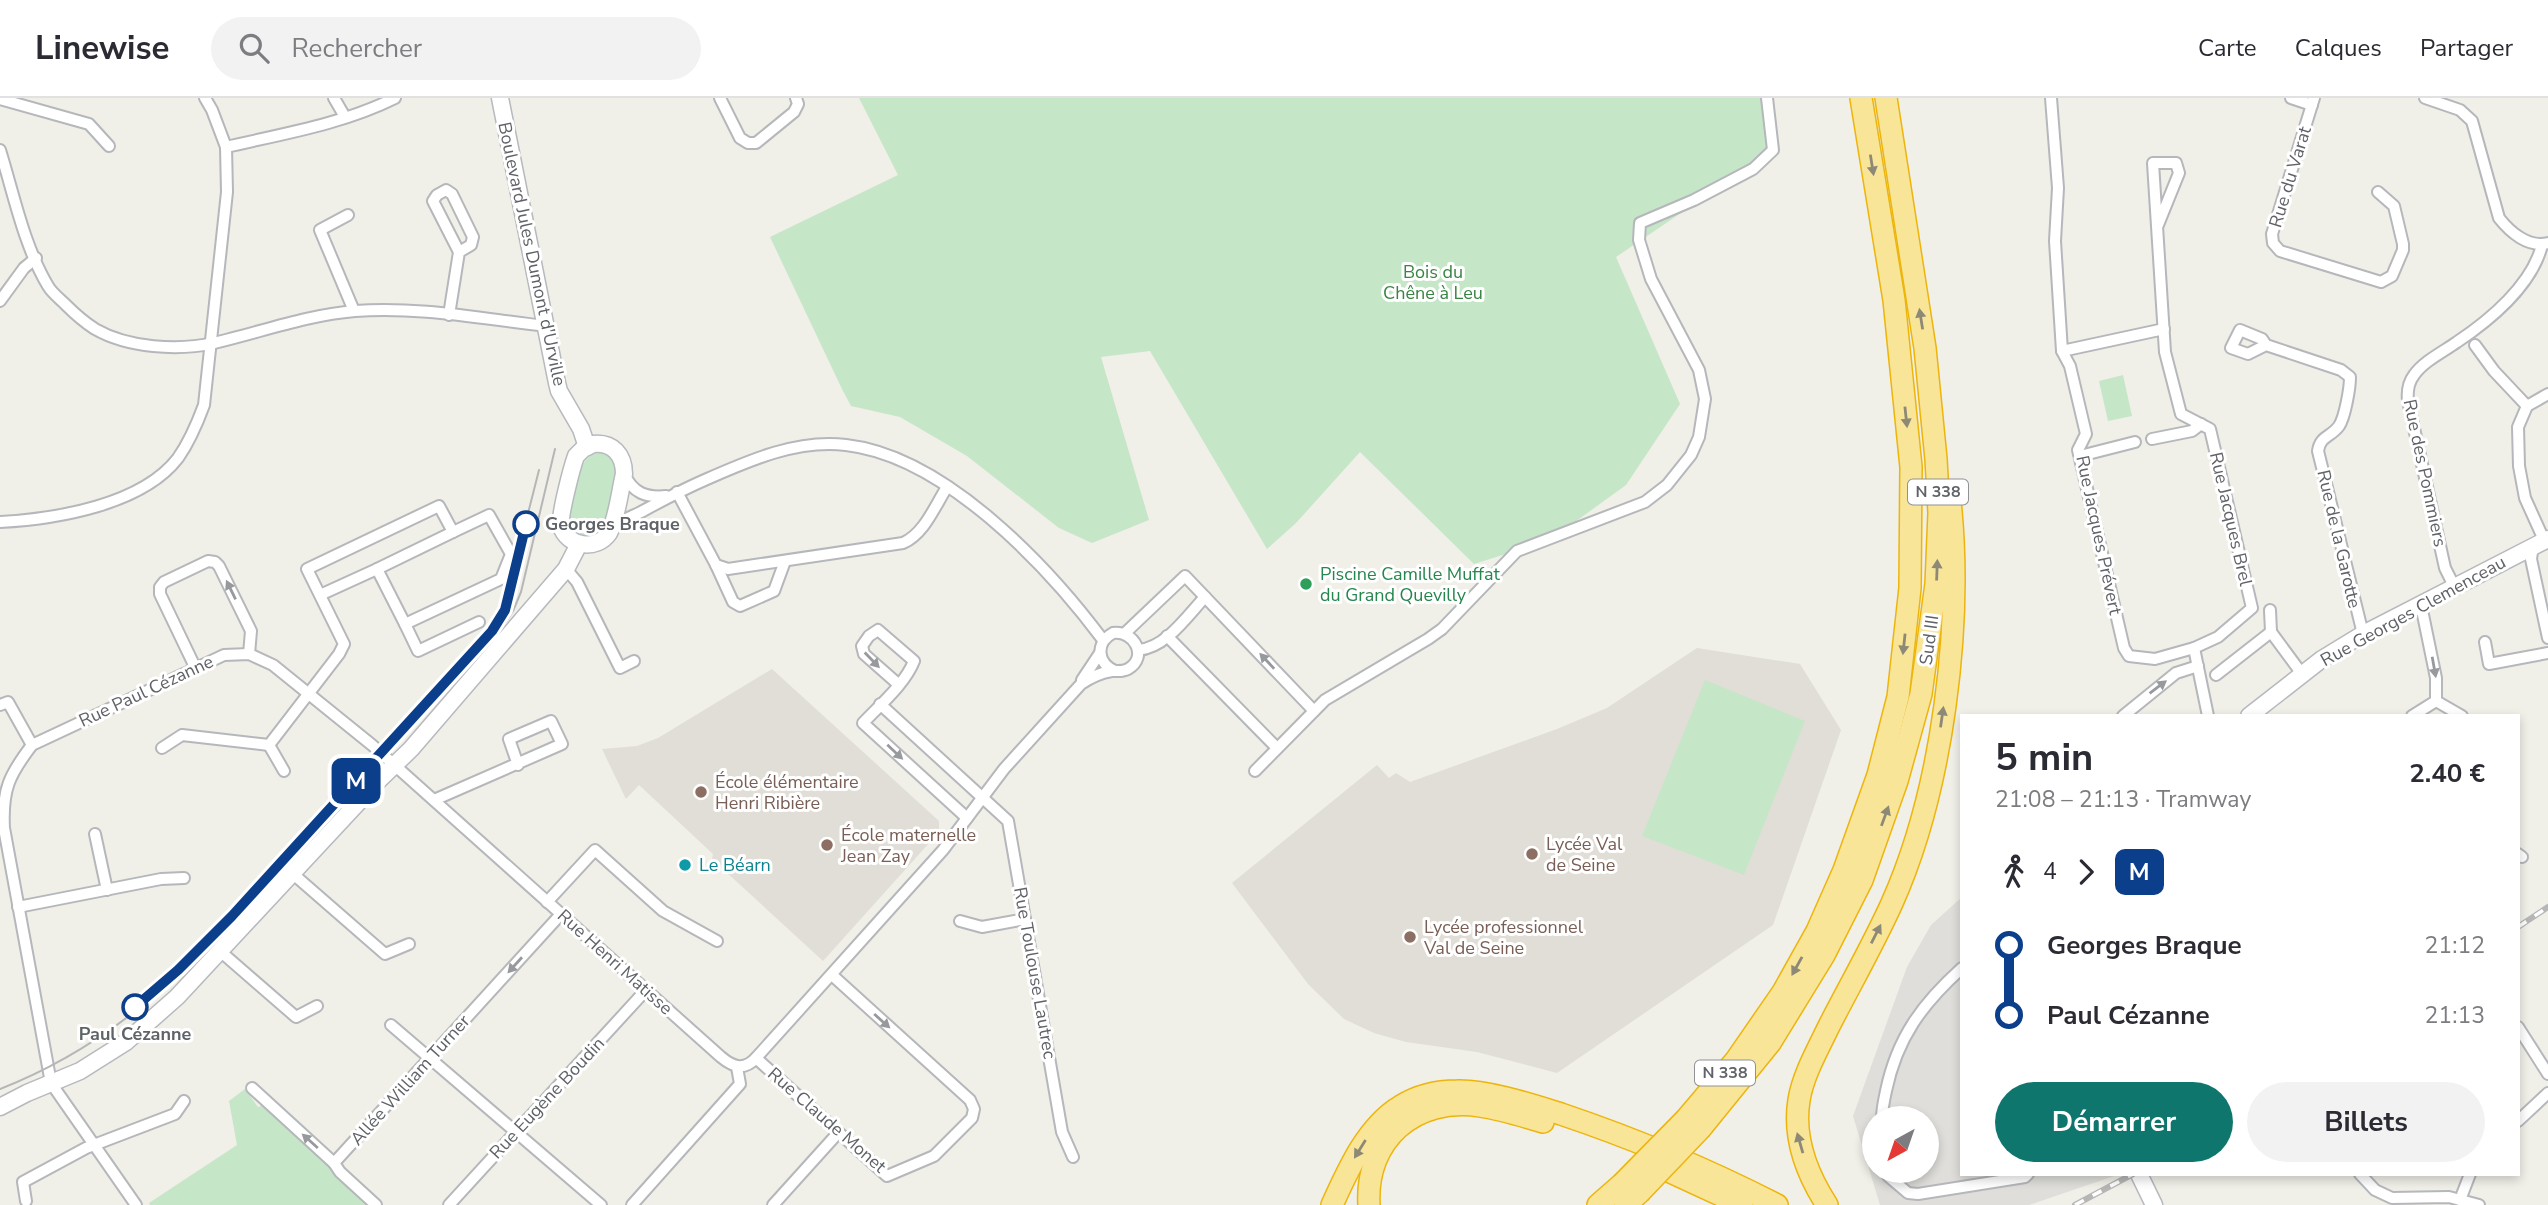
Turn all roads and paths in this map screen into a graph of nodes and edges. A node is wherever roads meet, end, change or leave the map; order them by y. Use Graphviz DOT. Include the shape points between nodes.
graph roads {
  1 [pos="205,98"];
  2 [pos="334,98"];
  3 [pos="395,98"];
  4 [pos="500,98"];
  5 [pos="720,98"];
  6 [pos="796,98"];
  7 [pos="1768,98"];
  8 [pos="1861,98"];
  9 [pos="1886,98"];
  10 [pos="2051,98"];
  11 [pos="2291,98"];
  12 [pos="2425,98"];
  13 [pos="0,99"];
  14 [pos="2313,101"];
  15 [pos="345,117"];
  16 [pos="109,146"];
  17 [pos="226,147"];
  18 [pos="0,150"];
  19 [pos="2378,192"];
  20 [pos="348,215"];
  21 [pos="2158,225"];
  22 [pos="2545,244"];
  23 [pos="459,252"];
  24 [pos="36,258"];
  25 [pos="0,302"];
  26 [pos="354,311"];
  27 [pos="449,315"];
  28 [pos="546,326"];
  29 [pos="2164,329"];
  30 [pos="211,344"];
  31 [pos="2266,345"];
  32 [pos="2475,345"];
  33 [pos="1925,348"];
  34 [pos="2062,351"];
  35 [pos="2548,394"];
  36 [pos="2527,406"];
  37 [pos="2201,424"];
  38 [pos="2152,439"];
  39 [pos="2135,442"];
  40 [pos="587,447"];
  41 [pos="2080,456"];
  42 [pos="624,474"];
  43 [pos="947,487"];
  44 [pos="673,494"];
  45 [pos="0,522"];
  46 [pos="610,530"];
  47 [pos="453,532"];
  48 [pos="2542,541"];
  49 [pos="579,544"];
  50 [pos="785,561"];
  51 [pos="716,565"];
  52 [pos="377,569"];
  53 [pos="566,569"];
  54 [pos="2455,588"];
  55 [pos="320,595"];
  56 [pos="1206,597"];
  57 [pos="2421,605"];
  58 [pos="2270,610"];
  59 [pos="479,622"];
  60 [pos="405,624"];
  61 [pos="2271,632"];
  62 [pos="1125,633"];
  63 [pos="2363,634"];
  64 [pos="1167,636"];
  65 [pos="2548,638"];
  66 [pos="1103,640"];
  67 [pos="2485,642"];
  68 [pos="2194,648"];
  69 [pos="1138,650"];
  70 [pos="1100,653"];
  71 [pos="2548,653"];
  72 [pos="249,654"];
  73 [pos="634,661"];
  74 [pos="2198,666"];
  75 [pos="195,667"];
  76 [pos="1115,671"];
  77 [pos="2302,674"];
  78 [pos="2216,675"];
  79 [pos="898,684"];
  80 [pos="1081,684"];
  81 [pos="308,694"];
  82 [pos="2436,701"];
  83 [pos="880,704"];
  84 [pos="0,705"];
  85 [pos="1314,711"];
  86 [pos="2125,714"];
  87 [pos="2208,714"];
  88 [pos="2252,714"];
  89 [pos="2415,714"];
  90 [pos="2459,714"];
  91 [pos="269,745"];
  92 [pos="32,746"];
  93 [pos="162,748"];
  94 [pos="1277,748"];
  95 [pos="394,765"];
  96 [pos="518,765"];
  97 [pos="284,771"];
  98 [pos="1255,771"];
  99 [pos="982,798"];
  100 [pos="434,800"];
  101 [pos="967,818"];
  102 [pos="95,834"];
  103 [pos="6,871"];
  104 [pos="292,873"];
  105 [pos="184,878"];
  106 [pos="107,890"];
  107 [pos="547,902"];
  108 [pos="18,907"];
  109 [pos="561,914"];
  110 [pos="1025,919"];
  111 [pos="960,921"];
  112 [pos="717,941"];
  113 [pos="409,944"];
  114 [pos="220,951"];
  115 [pos="1960,970"];
  116 [pos="832,975"];
  117 [pos="646,990"];
  118 [pos="317,1006"];
  119 [pos="391,1025"];
  120 [pos="2520,1030"];
  121 [pos="430,1058"];
  122 [pos="755,1058"];
  123 [pos="737,1067"];
  124 [pos="2548,1074"];
  125 [pos="51,1083"];
  126 [pos="252,1088"];
  127 [pos="2548,1093"];
  128 [pos="184,1101"];
  129 [pos="1884,1106"];
  130 [pos="0,1107"];
  131 [pos="2520,1119"];
  132 [pos="1694,1124"];
  133 [pos="517,1131"];
  134 [pos="838,1133"];
  135 [pos="94,1144"];
  136 [pos="1073,1157"];
  137 [pos="334,1163"];
  138 [pos="2026,1176"];
  139 [pos="2140,1176"];
  140 [pos="2362,1176"];
  141 [pos="2469,1176"];
  142 [pos="1896,1183"];
  143 [pos="1629,1194"];
  144 [pos="2460,1200"];
  145 [pos="26,1201"];
  146 [pos="136,1205"];
  147 [pos="376,1205"];
  148 [pos="449,1205"];
  149 [pos="601,1205"];
  150 [pos="632,1205"];
  151 [pos="773,1205"];
  152 [pos="1332,1205"];
  153 [pos="1369,1205"];
  154 [pos="1598,1205"];
  155 [pos="1742,1205"];
  156 [pos="1777,1205"];
  157 [pos="1827,1205"];
  158 [pos="2154,1205"];
  159 [pos="2479,1205"];
  1 -- 17 [label="street"];
  2 -- 15 [label="street"];
  3 -- 15 [label="street"];
  4 -- 28 [label="street, Boulevard Jules Dumont d'Urville"];
  5 -- 6 [label="street" via="740,138 748,144 756,143 794,112"];
  7 -- 85 [label="street" via="1773,150 1753,169 1640,223 1639,240 1651,279 1699,370 1705,399 1691,455 1667,485 1645,502 1517,551 1442,629"];
  8 -- 132 [label="highway, Sud III / N 338, one-way" via="1894,300 1911,467 1910,589 1898,697 1878,775 1817,931 1783,992"];
  33 -- 9 [label="highway, Sud III / N 338, one-way"];
  10 -- 34 [label="street, Rue Jacques Prévert"];
  11 -- 14 [label="street"];
  12 -- 22 [label="street" via="2460,110 2472,121 2499,218 2517,236"];
  13 -- 16 [label="street" via="89,124"];
  14 -- 19 [label="street, Rue du Varat" via="2273,243 2280,251 2381,282 2392,276 2403,250 2394,206"];
  15 -- 17 [label="street"];
  17 -- 30 [label="street" via="227,192"];
  18 -- 24 [label="street"];
  20 -- 26 [label="street" via="320,230"];
  21 -- 21 [label="street, Rue Jacques Brel" via="2153,163 2176,163 2179,173"];
  21 -- 29 [label="street, Rue Jacques Brel"];
  22 -- 54 [label="street, Rue des Pommiers" via="2515,291 2420,369 2408,387 2445,568"];
  23 -- 23 [label="street" via="433,201 446,190 473,237"];
  23 -- 27 [label="street"];
  24 -- 25 [label="street" via="23,268"];
  24 -- 30 [label="street" via="49,287 98,331 157,346"];
  26 -- 27 [label="street"];
  26 -- 30 [label="street"];
  27 -- 28 [label="street"];
  28 -- 40 [label="street, Boulevard Jules Dumont d'Urville" via="559,391"];
  29 -- 34 [label="street"];
  29 -- 37 [label="street, Rue Jacques Brel" via="2165,352 2181,414"];
  30 -- 45 [label="street" via="204,405 193,433 176,459 153,481 129,495 75,511"];
  31 -- 63 [label="street, Rue de la Garotte" via="2342,370 2350,377 2339,426 2324,436 2318,451"];
  32 -- 36 [label="street"];
  132 -- 33 [label="highway, Sud III / N 338, one-way" via="1770,1043 1824,955 1862,880 1897,781 1921,694 1936,583 1937,472"];
  157 -- 33 [label="highway, one-way" via="1811,1177 1797,1133 1799,1098 1816,1053 1892,901 1919,827 1950,664 1954,536"];
  34 -- 41 [label="street, Rue Jacques Prévert" via="2070,366 2086,434 2078,450"];
  35 -- 36 [label="street"];
  36 -- 48 [label="street" via="2518,428 2519,466 2525,498"];
  37 -- 38 [label="street" via="2192,431"];
  37 -- 68 [label="street, Rue Jacques Brel" via="2210,429 2252,608 2218,637"];
  39 -- 41 [label="street"];
  40 -- 42 [label="street" via="611,446 621,457"];
  40 -- 49 [label="street" via="573,463 561,519 566,535"];
  41 -- 68 [label="street, Rue Jacques Prévert" via="2123,648 2129,656 2155,659"];
  42 -- 44 [label="street" via="639,493"];
  42 -- 46 [label="street"];
  43 -- 44 [label="street" via="904,462 845,444 759,457"];
  43 -- 50 [label="street" via="913,539"];
  43 -- 66 [label="street" via="1017,541"];
  44 -- 46 [label="street"];
  44 -- 51 [label="street"];
  46 -- 49 [label="street" via="600,541"];
  47 -- 52 [label="street"];
  47 -- 55 [label="street" via="439,506 307,569"];
  47 -- 60 [label="street" via="489,515 511,554 501,579"];
  48 -- 54 [label="street, Rue Georges Clemenceau"];
  48 -- 65 [label="street" via="2531,559"];
  49 -- 53 [label="street"];
  50 -- 51 [label="street" via="728,569"];
  50 -- 51 [label="street" via="774,592 740,607 733,602"];
  52 -- 55 [label="street"];
  52 -- 60 [label="street"];
  53 -- 73 [label="street" via="578,582 620,668"];
  53 -- 95 [label="street"];
  54 -- 57 [label="street, Rue Georges Clemenceau"];
  55 -- 81 [label="street" via="344,644"];
  56 -- 62 [label="street" via="1185,576"];
  56 -- 64 [label="street"];
  85 -- 56 [label="street, one-way"];
  57 -- 63 [label="street, Rue Georges Clemenceau"];
  57 -- 82 [label="street, one-way" via="2436,677"];
  58 -- 61 [label="street"];
  59 -- 60 [label="street" via="418,651"];
  61 -- 77 [label="street"];
  61 -- 78 [label="street"];
  62 -- 66 [label="street" via="1113,633"];
  62 -- 69 [label="street" via="1135,640"];
  63 -- 77 [label="street, Rue Georges Clemenceau"];
  64 -- 69 [label="street"];
  64 -- 94 [label="street"];
  66 -- 70 [label="street"];
  67 -- 71 [label="street" via="2489,664"];
  68 -- 74 [label="street"];
  69 -- 76 [label="street" via="1130,668"];
  70 -- 76 [label="street" via="1106,666"];
  70 -- 80 [label="street"];
  72 -- 75 [label="street, Rue Paul Cézanne" via="224,655"];
  72 -- 75 [label="street, one-way" via="251,631 219,566 208,561 160,587"];
  72 -- 81 [label="street" via="273,665"];
  86 -- 74 [label="street, one-way" via="2176,673"];
  74 -- 87 [label="street"];
  75 -- 92 [label="street, Rue Paul Cézanne"];
  76 -- 80 [label="street" via="1097,674"];
  77 -- 88 [label="street, Rue Georges Clemenceau"];
  79 -- 79 [label="street, one-way" via="914,661 878,630 862,646 864,654"];
  79 -- 83 [label="street"];
  80 -- 99 [label="street"];
  81 -- 91 [label="street"];
  81 -- 95 [label="street"];
  82 -- 89 [label="street"];
  82 -- 90 [label="street"];
  83 -- 99 [label="street, Rue Toulouse Lautrec"];
  83 -- 101 [label="street, one-way" via="863,723"];
  84 -- 92 [label="street" via="8,702"];
  85 -- 94 [label="street"];
  91 -- 93 [label="street" via="182,735"];
  91 -- 97 [label="street"];
  92 -- 103 [label="street, Rue Paul Cézanne" via="14,769 3,801"];
  94 -- 98 [label="street"];
  95 -- 100 [label="street, Rue Henri Matisse"];
  95 -- 104 [label="street"];
  96 -- 96 [label="street" via="562,744 551,721 509,739"];
  96 -- 100 [label="street"];
  99 -- 101 [label="street"];
  99 -- 110 [label="street, Rue Toulouse Lautrec" via="1008,821"];
  100 -- 107 [label="street, Rue Henri Matisse"];
  101 -- 116 [label="street"];
  102 -- 106 [label="street"];
  103 -- 108 [label="street, Rue Paul Cézanne"];
  104 -- 113 [label="street" via="385,954"];
  104 -- 114 [label="street"];
  105 -- 106 [label="street"];
  106 -- 108 [label="street"];
  107 -- 109 [label="street, Rue Henri Matisse"];
  107 -- 112 [label="street" via="595,850 663,911"];
  108 -- 125 [label="street, Rue Paul Cézanne"];
  109 -- 117 [label="street, Rue Henri Matisse"];
  109 -- 121 [label="street, Allée William Turner, one-way"];
  110 -- 111 [label="street" via="982,928"];
  110 -- 136 [label="street, Rue Toulouse Lautrec" via="1062,1132"];
  114 -- 118 [label="street" via="296,1017"];
  114 -- 125 [label="street" via="125,1042 80,1072"];
  115 -- 129 [label="street" via="1928,1001 1899,1045"];
  116 -- 122 [label="street"];
  116 -- 134 [label="street, Rue Claude Monet, one-way" via="970,1100 974,1110 972,1118 934,1156 887,1176"];
  117 -- 123 [label="street, Rue Henri Matisse"];
  117 -- 133 [label="street, Rue Eugène Boudin"];
  119 -- 121 [label="street"];
  120 -- 124 [label="street"];
  121 -- 133 [label="street"];
  121 -- 137 [label="street, Allée William Turner"];
  122 -- 123 [label="street"];
  122 -- 134 [label="street, Rue Claude Monet"];
  123 -- 150 [label="street" via="740,1084"];
  125 -- 130 [label="street"];
  125 -- 135 [label="street"];
  137 -- 126 [label="street, one-way"];
  127 -- 131 [label="street"];
  128 -- 135 [label="street" via="175,1114"];
  132 -- 143 [label="highway, N 338, bridge"];
  133 -- 148 [label="street, Rue Eugène Boudin"];
  133 -- 149 [label="street"];
  134 -- 151 [label="street"];
  135 -- 145 [label="street" via="23,1181"];
  135 -- 146 [label="street"];
  137 -- 147 [label="street"];
  138 -- 142 [label="street" via="1918,1194 1908,1194"];
  139 -- 158 [label="street"];
  140 -- 144 [label="street" via="2375,1190 2392,1198"];
  141 -- 144 [label="street"];
  143 -- 154 [label="highway, N 338"];
  144 -- 159 [label="street"];
  156 -- 152 [label="highway, one-way" via="1602,1129 1518,1100 1459,1090 1426,1095 1400,1106 1369,1135"];
  153 -- 155 [label="highway" via="1372,1165 1398,1126 1442,1107 1479,1106 1592,1139"];
}
